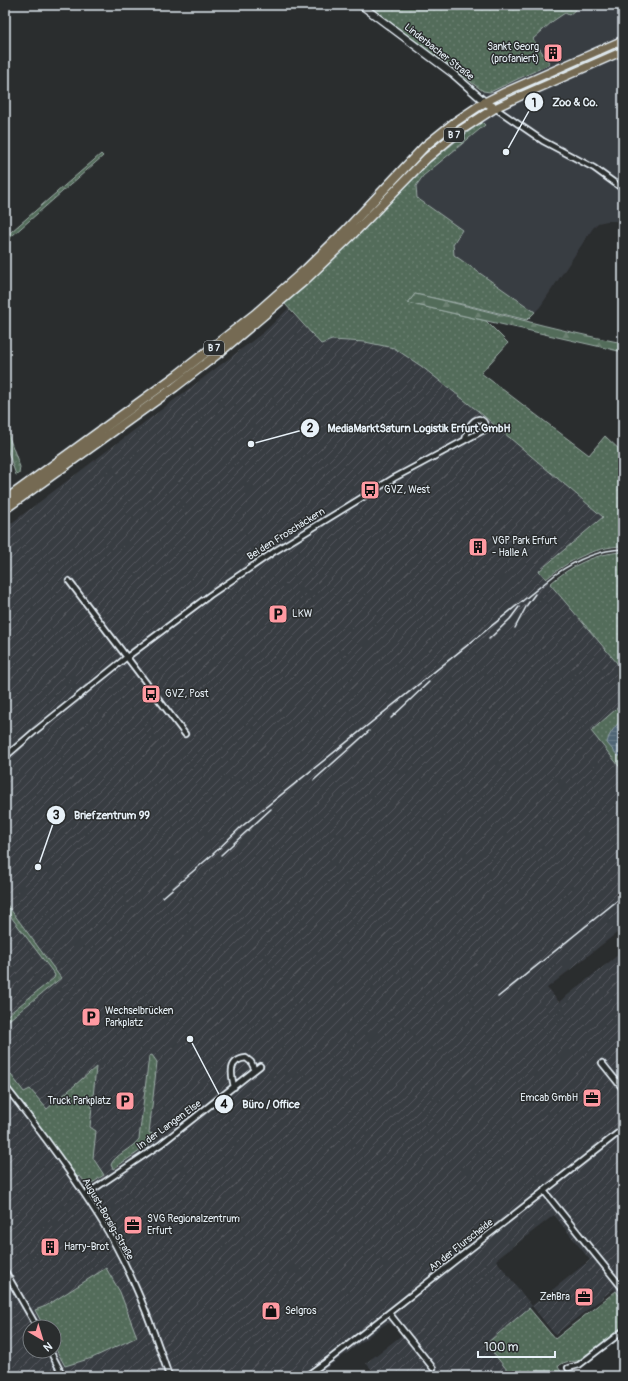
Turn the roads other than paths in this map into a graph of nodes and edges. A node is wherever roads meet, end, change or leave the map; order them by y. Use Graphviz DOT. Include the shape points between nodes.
graph roads {
  1 [pos="361,5"];
  2 [pos="623,40"];
  3 [pos="623,51"];
  4 [pos="485,102"];
  5 [pos="496,108"];
  6 [pos="623,189"];
  7 [pos="465,440"];
  8 [pos="5,500"];
  9 [pos="5,508"];
  10 [pos="69,581"];
  11 [pos="127,657"];
  12 [pos="185,734"];
  13 [pos="5,757"];
  14 [pos="602,1063"];
  15 [pos="260,1066"];
  16 [pos="255,1070"];
  17 [pos="5,1086"];
  18 [pos="234,1087"];
  19 [pos="623,1089"];
  20 [pos="623,1129"];
  21 [pos="544,1191"];
  22 [pos="85,1195"];
  23 [pos="5,1271"];
  24 [pos="623,1289"];
  25 [pos="389,1313"];
  26 [pos="32,1319"];
  27 [pos="623,1331"];
  28 [pos="54,1359"];
  29 [pos="433,1368"];
  30 [pos="568,1368"];
  31 [pos="63,1376"];
  32 [pos="170,1376"];
  33 [pos="306,1376"];
  1 -- 4 [label="street, Linderbacher Straße" via="453,74"];
  2 -- 4 [label="main road, B 7"];
  3 -- 5 [label="main road, B 7"];
  4 -- 5 [label="main road"];
  4 -- 8 [label="highway, B 7" via="425,146 335,241 255,314 177,376"];
  5 -- 6 [label="street" via="543,141 594,168"];
  5 -- 9 [label="highway, B 7" via="458,132 427,158 303,282 219,353"];
  7 -- 7 [label="street, Bei den Froschäckern" via="474,420 479,418 484,422 484,430"];
  7 -- 11 [label="street, Bei den Froschäckern" via="394,478 275,551 198,603"];
  10 -- 11 [label="street"];
  11 -- 12 [label="street"];
  11 -- 13 [label="street, Bei den Froschäckern"];
  14 -- 19 [label="street"];
  15 -- 16 [label="street, In der Langen Else"];
  16 -- 18 [label="street, In der Langen Else"];
  16 -- 18 [label="street" via="246,1058 236,1061 231,1074"];
  17 -- 22 [label="street, August-Borsig-Straße"];
  18 -- 22 [label="street, In der Langen Else" via="161,1144"];
  20 -- 21 [label="street, An der Flurscheide"];
  21 -- 24 [label="street"];
  21 -- 25 [label="street, An der Flurscheide"];
  22 -- 32 [label="street, August-Borsig-Straße" via="109,1235 141,1299"];
  23 -- 26 [label="street"];
  25 -- 29 [label="street"];
  25 -- 33 [label="street, An der Flurscheide"];
  27 -- 30 [label="street" via="579,1365"];
  28 -- 31 [label="street"];
}
